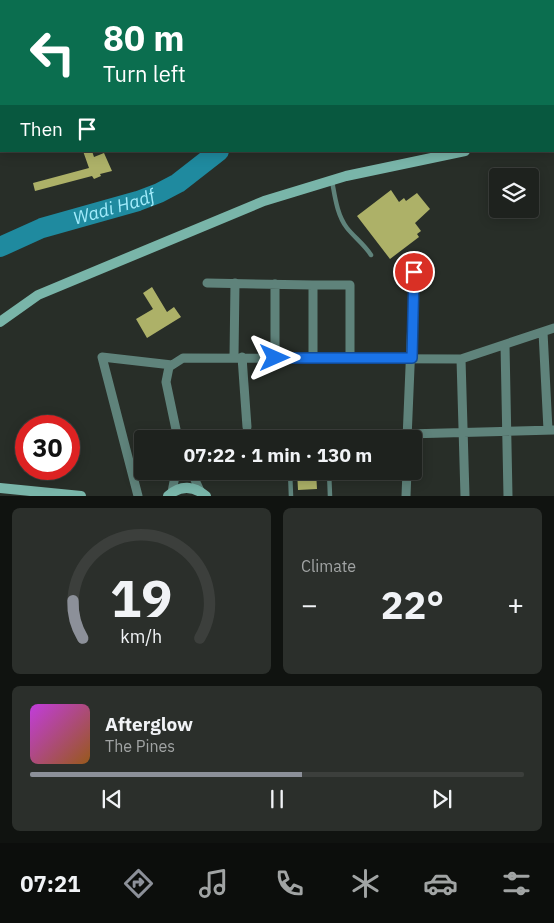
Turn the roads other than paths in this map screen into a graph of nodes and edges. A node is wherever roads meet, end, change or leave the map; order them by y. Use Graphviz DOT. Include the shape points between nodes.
graph roads {
  1 [pos="460,152"];
  2 [pos="332,180"];
  3 [pos="371,255"];
  4 [pos="414,272"];
  5 [pos="207,282"];
  6 [pos="235,283"];
  7 [pos="275,284"];
  8 [pos="313,285"];
  9 [pos="0,322"];
  10 [pos="554,328"];
  11 [pos="543,332"];
  12 [pos="505,345"];
  13 [pos="238,357"];
  14 [pos="275,358"];
  15 [pos="313,358"];
  16 [pos="350,358"];
  17 [pos="412,358"];
  18 [pos="461,359"];
  19 [pos="172,365"];
  20 [pos="247,427"];
  21 [pos="175,430"];
  22 [pos="407,430"];
  23 [pos="551,430"];
  24 [pos="507,431"];
  25 [pos="463,432"];
  26 [pos="422,435"];
  27 [pos="174,480"];
  28 [pos="196,480"];
  29 [pos="290,480"];
  30 [pos="329,480"];
  31 [pos="407,480"];
  32 [pos="0,488"];
  33 [pos="170,494"];
  34 [pos="204,494"];
  35 [pos="81,496"];
  36 [pos="138,496"];
  37 [pos="291,496"];
  38 [pos="330,496"];
  39 [pos="406,496"];
  40 [pos="465,496"];
  41 [pos="508,496"];
  1 -- 2 [label="street"];
  2 -- 3 [label="lane" via="339,214"];
  2 -- 9 [label="street" via="264,201 38,295"];
  4 -- 17 [label="street"];
  5 -- 6 [label="street"];
  6 -- 7 [label="street"];
  6 -- 13 [label="street"];
  7 -- 8 [label="street"];
  7 -- 14 [label="street"];
  8 -- 15 [label="street"];
  8 -- 16 [label="street" via="350,285"];
  10 -- 11 [label="street"];
  11 -- 12 [label="street"];
  11 -- 23 [label="street"];
  12 -- 18 [label="street"];
  12 -- 24 [label="street"];
  13 -- 14 [label="street"];
  13 -- 19 [label="street" via="183,358"];
  13 -- 20 [label="street"];
  14 -- 15 [label="street"];
  15 -- 16 [label="street"];
  16 -- 17 [label="street"];
  17 -- 18 [label="street"];
  17 -- 22 [label="street"];
  18 -- 25 [label="street"];
  19 -- 21 [label="street" via="166,382"];
  19 -- 36 [label="street" via="102,357"];
  23 -- 24 [label="street"];
  24 -- 25 [label="street"];
  24 -- 41 [label="street"];
  25 -- 26 [label="street"];
  25 -- 40 [label="street"];
  27 -- 33 [label="street"];
  28 -- 34 [label="street"];
  29 -- 37 [label="lane"];
  30 -- 38 [label="lane"];
  31 -- 39 [label="street"];
  32 -- 35 [label="street"];
  33 -- 34 [label="street" via="189,487"];
}
